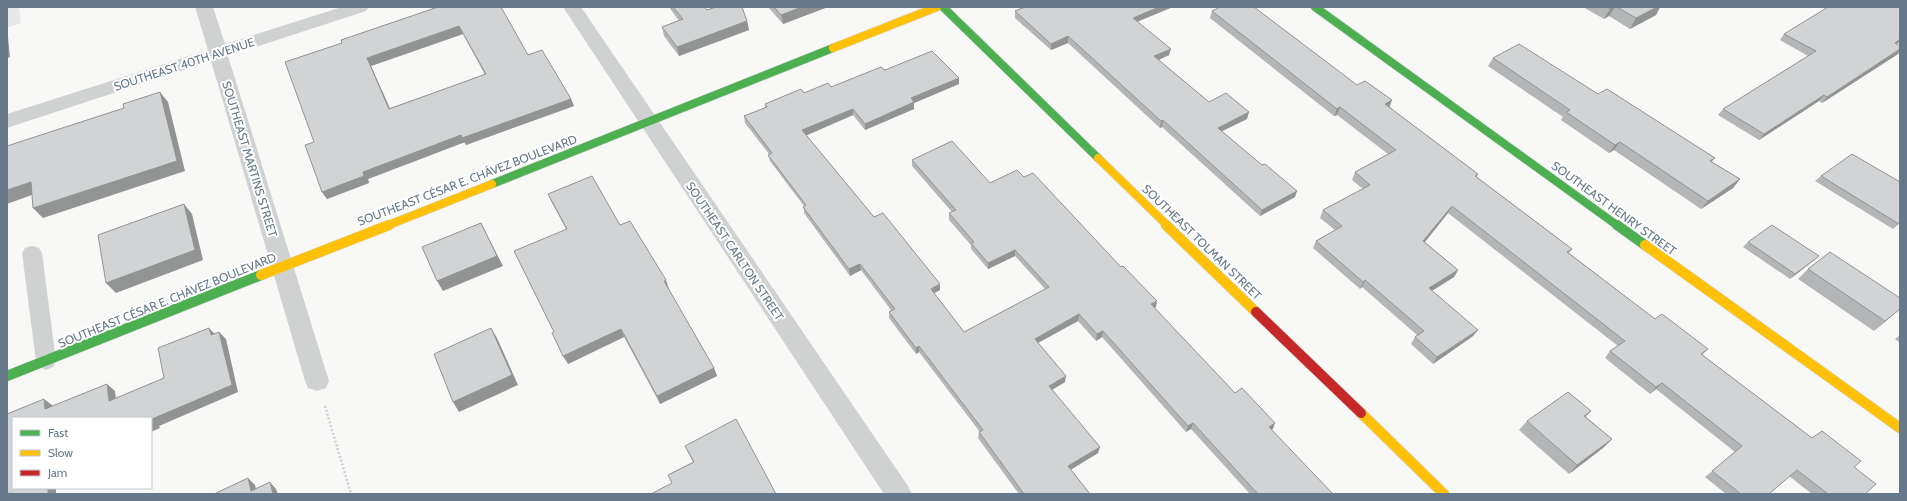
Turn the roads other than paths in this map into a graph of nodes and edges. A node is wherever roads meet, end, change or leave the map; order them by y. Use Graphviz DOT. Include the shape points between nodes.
graph roads {
  1 [pos="204,7"];
  2 [pos="360,7"];
  3 [pos="572,7"];
  4 [pos="937,7"];
  5 [pos="943,7"];
  6 [pos="1315,7"];
  7 [pos="218,53"];
  8 [pos="7,121"];
  9 [pos="648,121"];
  10 [pos="32,253"];
  11 [pos="282,267"];
  12 [pos="46,361"];
  13 [pos="7,376"];
  14 [pos="317,381"];
  15 [pos="1900,428"];
  16 [pos="899,494"];
  17 [pos="1444,494"];
  1 -- 7 [label="street, SOUTHEAST MARTINS STREET"];
  2 -- 7 [label="street, SOUTHEAST 40TH AVENUE"];
  3 -- 9 [label="street, SOUTHEAST CARLTON STREET"];
  4 -- 9 [label="street, SOUTHEAST CÉSAR E. CHÁVEZ BOULEVARD"];
  5 -- 17 [label="street, SOUTHEAST TOLMAN STREET"];
  6 -- 15 [label="street, SOUTHEAST HENRY STREET"];
  7 -- 8 [label="street, SOUTHEAST 40TH AVENUE"];
  7 -- 11 [label="street, SOUTHEAST MARTINS STREET"];
  9 -- 11 [label="street, SOUTHEAST CÉSAR E. CHÁVEZ BOULEVARD"];
  9 -- 16 [label="street, SOUTHEAST CARLTON STREET"];
  10 -- 12 [label="lane"];
  11 -- 12 [label="street, SOUTHEAST CÉSAR E. CHÁVEZ BOULEVARD"];
  11 -- 14 [label="street, SOUTHEAST MARTINS STREET"];
  12 -- 13 [label="street, SOUTHEAST CÉSAR E. CHÁVEZ BOULEVARD"];
}
